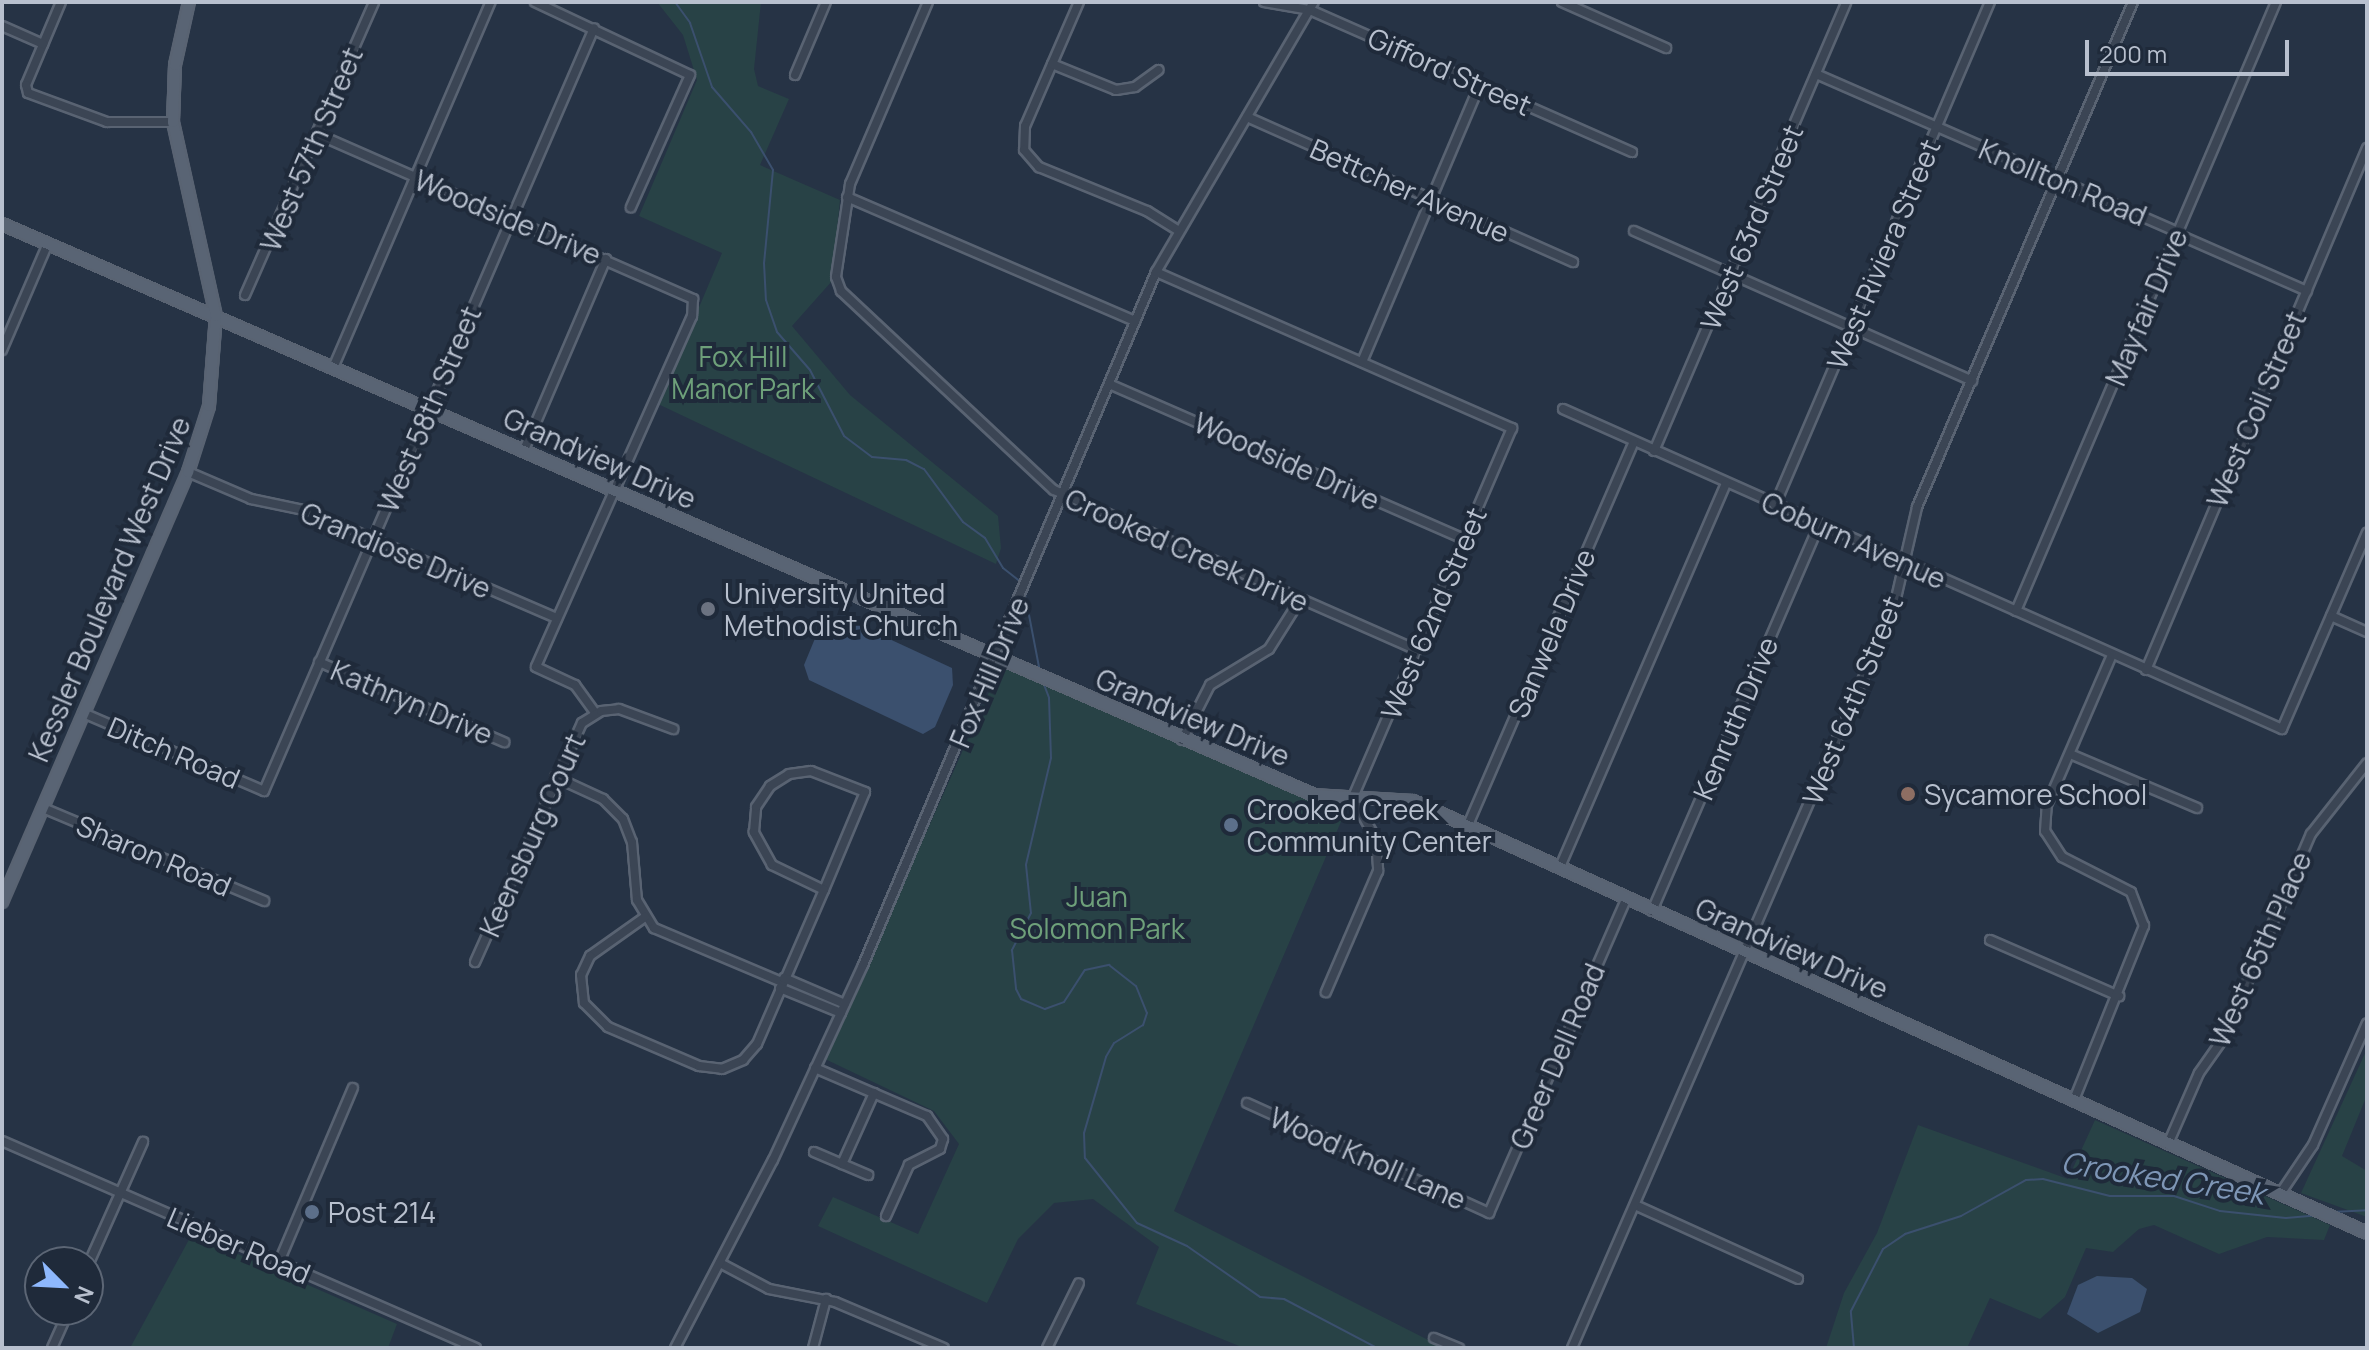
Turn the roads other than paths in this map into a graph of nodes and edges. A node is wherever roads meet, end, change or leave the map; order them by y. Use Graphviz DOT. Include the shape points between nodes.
graph roads {
  1 [pos="61,2"];
  2 [pos="189,2"];
  3 [pos="374,2"];
  4 [pos="491,2"];
  5 [pos="535,2"];
  6 [pos="826,2"];
  7 [pos="928,2"];
  8 [pos="1079,2"];
  9 [pos="1264,2"];
  10 [pos="1562,2"];
  11 [pos="1846,2"];
  12 [pos="1990,2"];
  13 [pos="2133,2"];
  14 [pos="2276,2"];
  15 [pos="1312,6"];
  16 [pos="2,26"];
  17 [pos="594,28"];
  18 [pos="43,44"];
  19 [pos="1666,48"];
  20 [pos="1052,64"];
  21 [pos="1158,70"];
  22 [pos="1816,74"];
  23 [pos="795,75"];
  24 [pos="1480,84"];
  25 [pos="1247,117"];
  26 [pos="173,122"];
  27 [pos="1936,128"];
  28 [pos="317,134"];
  29 [pos="2367,148"];
  30 [pos="1632,152"];
  31 [pos="417,177"];
  32 [pos="2057,180"];
  33 [pos="847,197"];
  34 [pos="1430,199"];
  35 [pos="631,207"];
  36 [pos="512,218"];
  37 [pos="2,224"];
  38 [pos="1179,231"];
  39 [pos="1634,231"];
  40 [pos="2178,233"];
  41 [pos="48,243"];
  42 [pos="606,259"];
  43 [pos="1573,262"];
  44 [pos="1156,272"];
  45 [pos="1731,274"];
  46 [pos="2307,291"];
  47 [pos="245,295"];
  48 [pos="216,316"];
  49 [pos="1135,321"];
  50 [pos="1852,328"];
  51 [pos="2,350"];
  52 [pos="1362,362"];
  53 [pos="333,368"];
  54 [pos="1972,381"];
  55 [pos="1109,384"];
  56 [pos="429,408"];
  57 [pos="1563,409"];
  58 [pos="1634,442"];
  59 [pos="524,450"];
  60 [pos="1654,451"];
  61 [pos="188,472"];
  62 [pos="1726,483"];
  63 [pos="613,490"];
  64 [pos="1063,495"];
  65 [pos="1775,505"];
  66 [pos="1819,525"];
  67 [pos="2367,533"];
  68 [pos="373,539"];
  69 [pos="1464,539"];
  70 [pos="1902,563"];
  71 [pos="1300,600"];
  72 [pos="2016,611"];
  73 [pos="2331,616"];
  74 [pos="557,618"];
  75 [pos="2367,632"];
  76 [pos="1416,650"];
  77 [pos="2112,655"];
  78 [pos="995,657"];
  79 [pos="319,662"];
  80 [pos="2146,670"];
  81 [pos="83,713"];
  82 [pos="595,713"];
  83 [pos="673,729"];
  84 [pos="1182,740"];
  85 [pos="504,742"];
  86 [pos="2070,754"];
  87 [pos="2367,763"];
  88 [pos="555,777"];
  89 [pos="264,791"];
  90 [pos="1353,798"];
  91 [pos="43,808"];
  92 [pos="2197,808"];
  93 [pos="1468,825"];
  94 [pos="1560,867"];
  95 [pos="824,890"];
  96 [pos="1626,899"];
  97 [pos="264,901"];
  98 [pos="2,902"];
  99 [pos="1652,911"];
  100 [pos="645,917"];
  101 [pos="1990,940"];
  102 [pos="1745,952"];
  103 [pos="475,962"];
  104 [pos="782,983"];
  105 [pos="1326,992"];
  106 [pos="2119,996"];
  107 [pos="843,1008"];
  108 [pos="2367,1023"];
  109 [pos="815,1068"];
  110 [pos="353,1088"];
  111 [pos="874,1093"];
  112 [pos="2074,1100"];
  113 [pos="1247,1103"];
  114 [pos="2,1141"];
  115 [pos="143,1142"];
  116 [pos="2168,1144"];
  117 [pos="814,1152"];
  118 [pos="842,1164"];
  119 [pos="868,1175"];
  120 [pos="119,1193"];
  121 [pos="2280,1194"];
  122 [pos="1635,1205"];
  123 [pos="1489,1213"];
  124 [pos="886,1216"];
  125 [pos="2367,1233"];
  126 [pos="96,1246"];
  127 [pos="279,1262"];
  128 [pos="720,1263"];
  129 [pos="1798,1279"];
  130 [pos="1079,1283"];
  131 [pos="826,1299"];
  132 [pos="62,1326"];
  133 [pos="1434,1338"];
  134 [pos="454,1344"];
  135 [pos="52,1348"];
  136 [pos="476,1348"];
  137 [pos="675,1348"];
  138 [pos="813,1348"];
  139 [pos="944,1348"];
  140 [pos="1047,1348"];
  141 [pos="1459,1348"];
  142 [pos="1572,1348"];
  1 -- 18 [label="street"];
  2 -- 26 [label="main road, Kessler Boulevard West Drive" via="175,65"];
  3 -- 28 [label="street, West 57th Street"];
  4 -- 31 [label="street"];
  5 -- 17 [label="street"];
  6 -- 23 [label="street"];
  7 -- 33 [label="street"];
  8 -- 20 [label="street"];
  9 -- 15 [label="street, Gifford Street"];
  10 -- 19 [label="street"];
  11 -- 22 [label="street, West 63rd Street"];
  12 -- 27 [label="street, West Riviera Street"];
  13 -- 32 [label="street, West 64th Street"];
  14 -- 40 [label="street, Mayfair Drive"];
  15 -- 24 [label="street, Gifford Street"];
  15 -- 25 [label="street, Fox Hill Drive"];
  16 -- 18 [label="street"];
  17 -- 35 [label="street" via="690,75"];
  17 -- 36 [label="street, West 58th Street"];
  18 -- 26 [label="street" via="26,85 29,94 107,122"];
  20 -- 21 [label="street" via="1116,90 1135,87"];
  20 -- 38 [label="street" via="1023,132 1024,150 1041,168 1147,211"];
  22 -- 27 [label="street, Knollton Road"];
  22 -- 45 [label="street, West 63rd Street"];
  24 -- 30 [label="street, Gifford Street"];
  24 -- 34 [label="street"];
  25 -- 34 [label="street, Bettcher Avenue"];
  25 -- 38 [label="street, Fox Hill Drive"];
  26 -- 48 [label="main road, Kessler Boulevard West Drive"];
  27 -- 32 [label="street, Knollton Road"];
  27 -- 50 [label="street, West Riviera Street"];
  28 -- 31 [label="street, Woodside Drive"];
  28 -- 47 [label="street, West 57th Street"];
  29 -- 46 [label="street, West Coil Street"];
  31 -- 36 [label="street, Woodside Drive"];
  31 -- 53 [label="street"];
  32 -- 40 [label="street, Knollton Road"];
  32 -- 54 [label="street, West 64th Street"];
  33 -- 49 [label="street"];
  33 -- 64 [label="street, Crooked Creek Drive" via="839,288"];
  34 -- 43 [label="street, Bettcher Avenue"];
  34 -- 52 [label="street"];
  36 -- 42 [label="street, Woodside Drive"];
  36 -- 56 [label="street, West 58th Street"];
  37 -- 41 [label="main road, Grandview Drive"];
  38 -- 44 [label="street, Fox Hill Drive"];
  39 -- 45 [label="street"];
  40 -- 46 [label="street, Knollton Road"];
  40 -- 72 [label="street, Mayfair Drive"];
  41 -- 48 [label="main road, Grandview Drive"];
  41 -- 51 [label="street"];
  42 -- 59 [label="street"];
  42 -- 63 [label="street, Woodside Drive" via="681,291 695,303"];
  44 -- 49 [label="street, Fox Hill Drive"];
  44 -- 52 [label="street"];
  45 -- 50 [label="street"];
  45 -- 60 [label="street, West 63rd Street"];
  46 -- 80 [label="street, West Coil Street"];
  48 -- 53 [label="main road, Grandview Drive"];
  48 -- 61 [label="main road, Kessler Boulevard West Drive" via="213,388"];
  49 -- 55 [label="street, Fox Hill Drive"];
  50 -- 54 [label="street"];
  50 -- 65 [label="street, West Riviera Street"];
  52 -- 69 [label="street, West 62nd Street" via="1512,428"];
  53 -- 56 [label="main road, Grandview Drive"];
  54 -- 70 [label="street, West 64th Street" via="1917,507"];
  55 -- 64 [label="street, Fox Hill Drive"];
  55 -- 69 [label="street, Woodside Drive"];
  56 -- 59 [label="main road, Grandview Drive"];
  56 -- 68 [label="street, West 58th Street"];
  57 -- 58 [label="street, Coburn Avenue"];
  58 -- 60 [label="street, Coburn Avenue"];
  58 -- 93 [label="street, Sanwela Drive"];
  59 -- 63 [label="main road, Grandview Drive"];
  60 -- 62 [label="street, Coburn Avenue"];
  61 -- 68 [label="street, Grandiose Drive" via="251,499 302,509"];
  61 -- 81 [label="main road, Kessler Boulevard West Drive"];
  62 -- 65 [label="street, Coburn Avenue"];
  62 -- 94 [label="street"];
  63 -- 74 [label="street"];
  63 -- 78 [label="main road, Grandview Drive"];
  64 -- 71 [label="street, Crooked Creek Drive"];
  64 -- 78 [label="street, Fox Hill Drive"];
  65 -- 66 [label="street, Coburn Avenue"];
  66 -- 70 [label="street, Coburn Avenue"];
  66 -- 99 [label="street, Kenruth Drive"];
  67 -- 73 [label="street"];
  68 -- 74 [label="street, Grandiose Drive"];
  68 -- 79 [label="street, West 58th Street"];
  69 -- 76 [label="street, West 62nd Street"];
  70 -- 72 [label="street, Coburn Avenue"];
  70 -- 102 [label="street, West 64th Street" via="1894,607"];
  71 -- 76 [label="street, Crooked Creek Drive"];
  71 -- 84 [label="street" via="1269,649 1210,685"];
  72 -- 77 [label="street, Coburn Avenue"];
  73 -- 75 [label="street"];
  73 -- 80 [label="street, Coburn Avenue" via="2282,729"];
  74 -- 82 [label="street" via="536,667 575,685"];
  76 -- 90 [label="street, West 62nd Street"];
  77 -- 80 [label="street, Coburn Avenue"];
  77 -- 86 [label="street"];
  78 -- 84 [label="main road, Grandview Drive"];
  78 -- 107 [label="street, Fox Hill Drive"];
  79 -- 85 [label="street, Kathryn Drive"];
  79 -- 89 [label="street, West 58th Street"];
  81 -- 89 [label="street, Ditch Road"];
  81 -- 91 [label="main road, Kessler Boulevard West Drive"];
  82 -- 83 [label="street" via="623,709"];
  82 -- 88 [label="street, Keensburg Court" via="574,733"];
  84 -- 90 [label="main road, Grandview Drive" via="1314,795"];
  86 -- 92 [label="street"];
  86 -- 106 [label="street" via="2045,812 2048,840 2067,861 2126,888 2144,917 2142,941"];
  87 -- 116 [label="street, West 65th Place" via="2311,834 2228,1031 2199,1073"];
  88 -- 100 [label="street" via="603,799 623,819 632,842 637,900"];
  88 -- 103 [label="street, Keensburg Court"];
  90 -- 93 [label="main road, Grandview Drive" via="1403,798"];
  90 -- 105 [label="street" via="1376,839 1378,871"];
  91 -- 97 [label="street, Sharon Road"];
  91 -- 98 [label="main road, Kessler Boulevard West Drive"];
  93 -- 94 [label="main road, Grandview Drive"];
  94 -- 96 [label="main road, Grandview Drive"];
  95 -- 95 [label="street" via="865,792 820,773 792,773 760,798 753,819 755,838 772,865"];
  95 -- 104 [label="street"];
  96 -- 99 [label="main road, Grandview Drive"];
  96 -- 123 [label="street, Greer Dell Road"];
  99 -- 102 [label="main road, Grandview Drive"];
  100 -- 104 [label="street" via="666,936"];
  100 -- 104 [label="street" via="597,949 583,969 584,1003 608,1027 699,1066 727,1068 755,1047"];
  101 -- 106 [label="street"];
  102 -- 112 [label="main road, Grandview Drive"];
  102 -- 122 [label="street, West 64th Street"];
  104 -- 107 [label="street"];
  106 -- 112 [label="street"];
  107 -- 109 [label="street, Fox Hill Drive"];
  108 -- 121 [label="street" via="2307,1157"];
  109 -- 111 [label="street"];
  109 -- 128 [label="street, Fox Hill Drive"];
  110 -- 127 [label="street"];
  111 -- 118 [label="street"];
  111 -- 124 [label="street" via="927,1116 943,1141 940,1149 910,1163"];
  112 -- 116 [label="main road, Grandview Drive"];
  113 -- 123 [label="street, Wood Knoll Lane"];
  114 -- 120 [label="street, Lieber Road"];
  115 -- 120 [label="street"];
  116 -- 121 [label="main road, Grandview Drive"];
  117 -- 118 [label="street"];
  118 -- 119 [label="street"];
  120 -- 126 [label="street"];
  120 -- 127 [label="street, Lieber Road"];
  121 -- 125 [label="main road, Grandview Drive"];
  122 -- 129 [label="street"];
  122 -- 142 [label="street, West 64th Street"];
  127 -- 134 [label="street, Lieber Road"];
  128 -- 131 [label="street" via="779,1292"];
  128 -- 137 [label="street, Fox Hill Drive"];
  130 -- 140 [label="street"];
  131 -- 138 [label="street"];
  131 -- 139 [label="street"];
  132 -- 135 [label="street"];
  133 -- 141 [label="street"];
  134 -- 136 [label="street, Lieber Road"];
}
